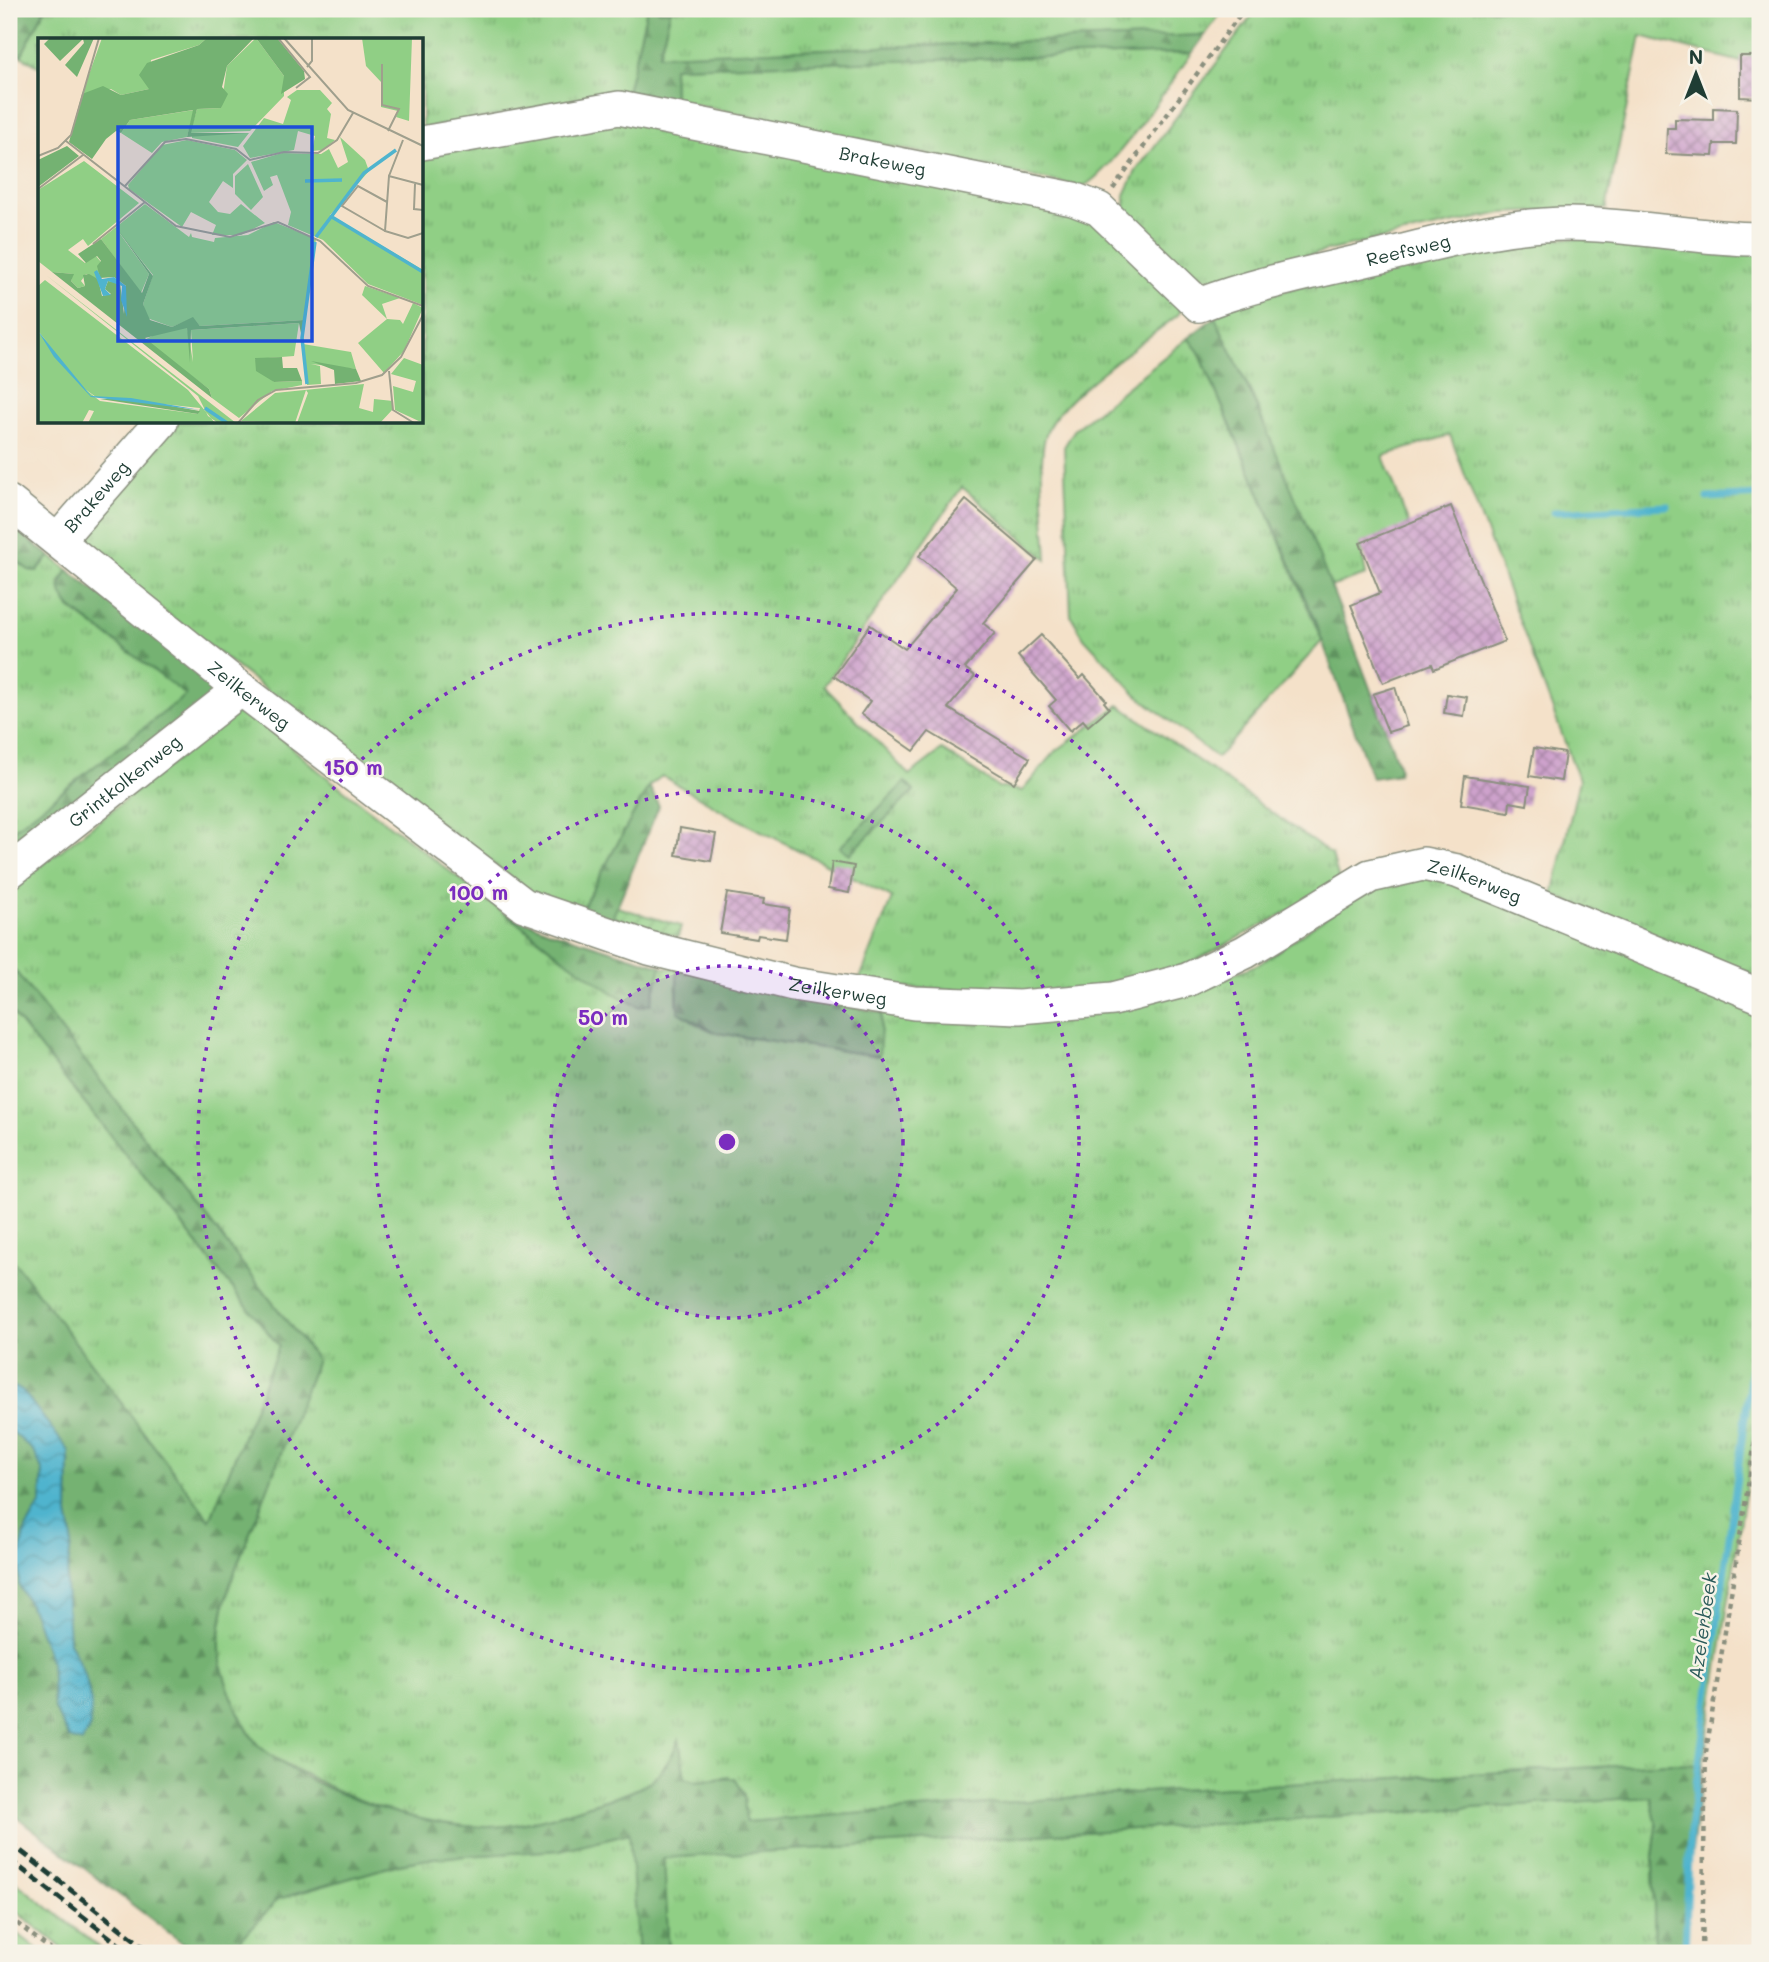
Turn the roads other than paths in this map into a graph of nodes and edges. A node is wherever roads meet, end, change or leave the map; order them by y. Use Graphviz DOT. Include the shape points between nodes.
graph roads {
  1 [pos="424,143"];
  2 [pos="1100,209"];
  3 [pos="1760,239"];
  4 [pos="159,424"];
  5 [pos="9,502"];
  6 [pos="58,540"];
  7 [pos="241,690"];
  8 [pos="9,872"];
  9 [pos="1760,996"];
  1 -- 2 [label="street, Brakeweg" via="619,108 1073,199"];
  2 -- 3 [label="street, Reefsweg" via="1199,305 1273,282 1511,229 1567,224"];
  4 -- 6 [label="street, Brakeweg"];
  5 -- 6 [label="street, Zeilkerweg"];
  6 -- 7 [label="street, Zeilkerweg"];
  7 -- 8 [label="street, Grintkolkenweg"];
  7 -- 9 [label="street, Zeilkerweg" via="524,905 649,948 793,984 914,1003 1019,1007 1113,999 1187,980 1245,952 1370,876 1423,864 1457,871"];
}
